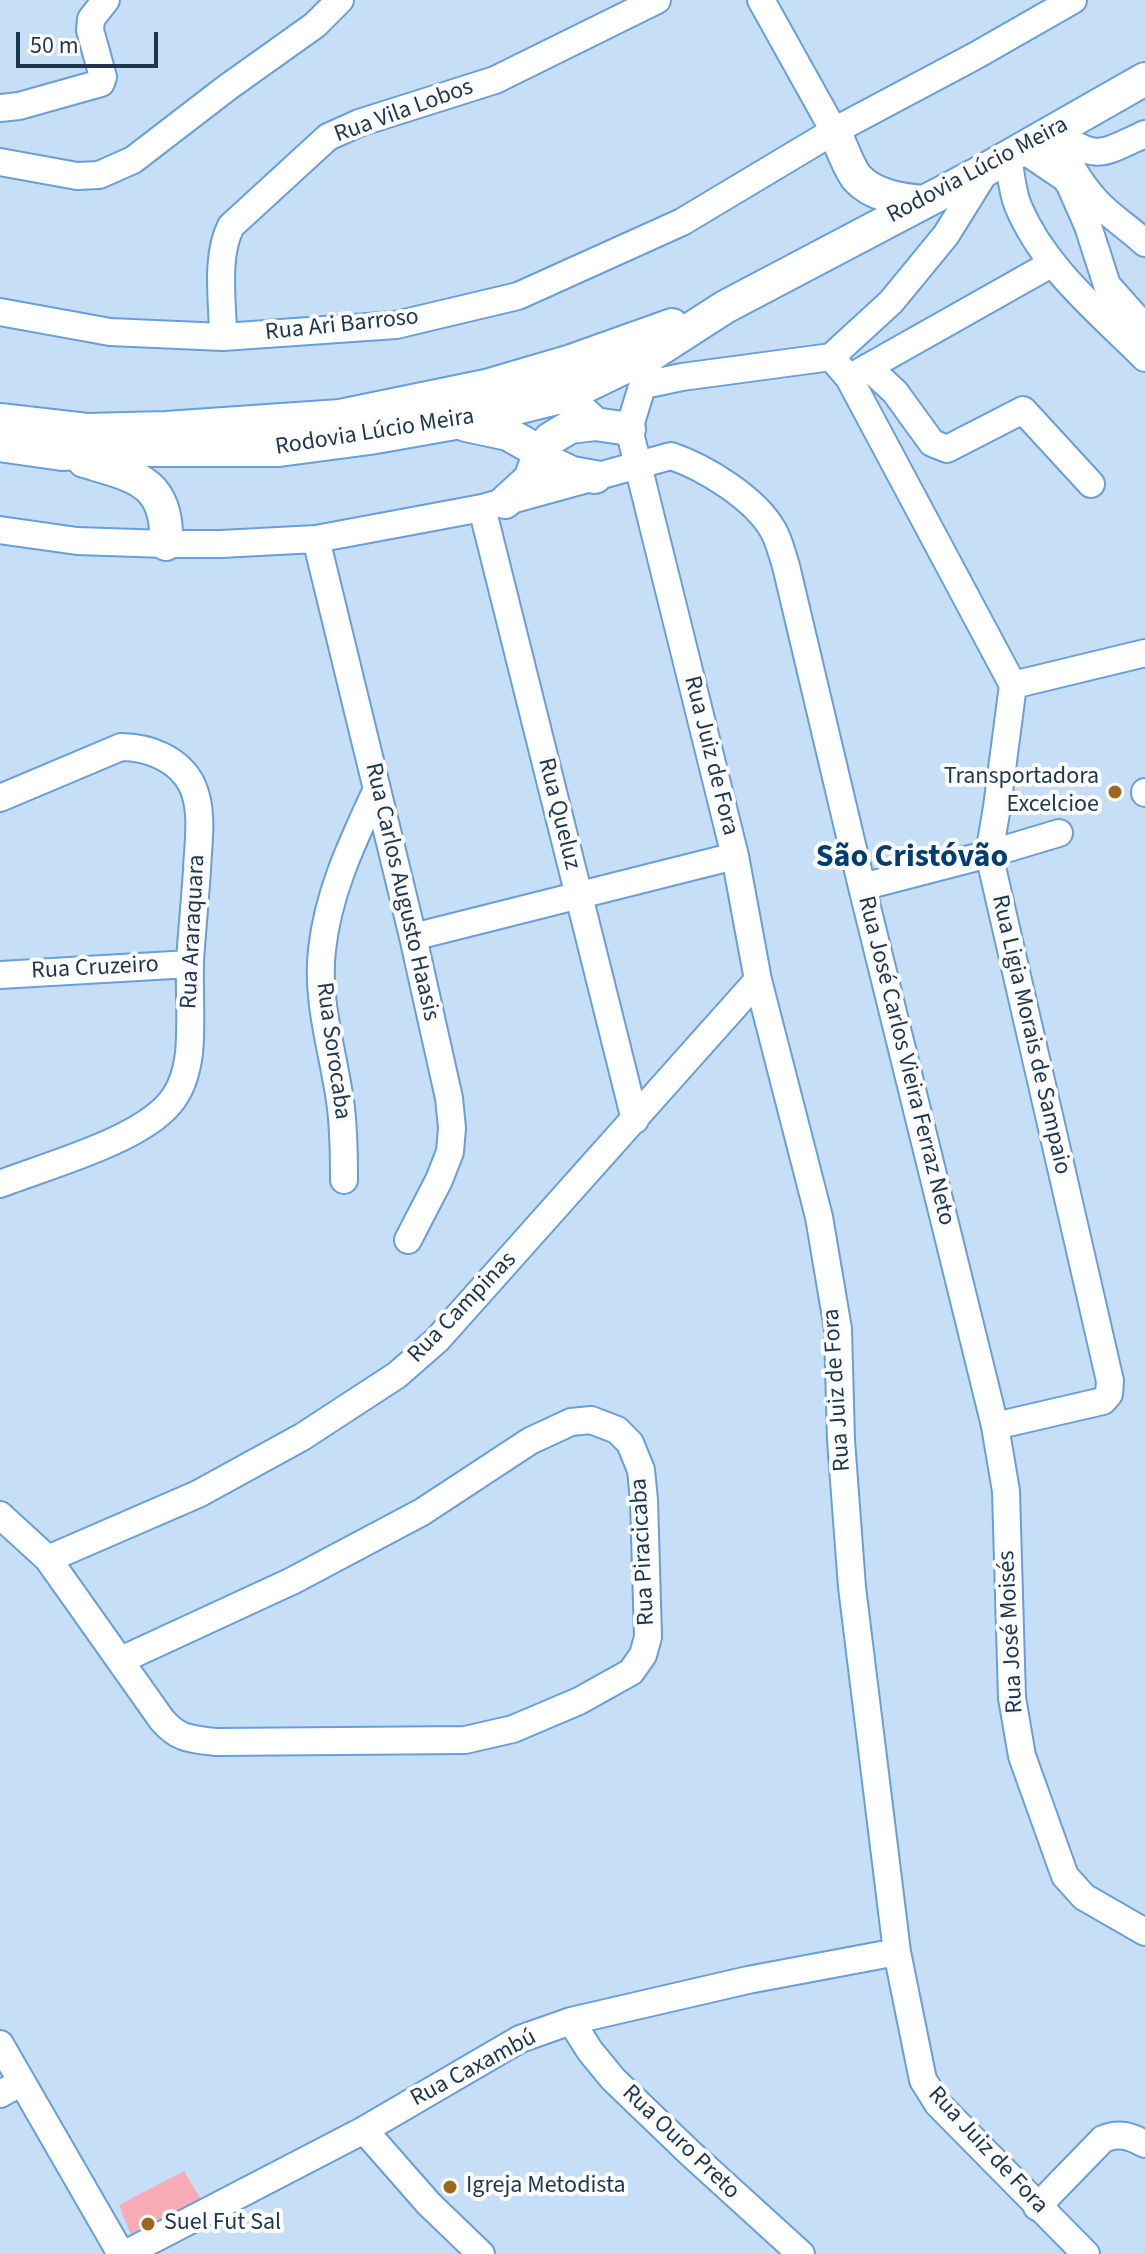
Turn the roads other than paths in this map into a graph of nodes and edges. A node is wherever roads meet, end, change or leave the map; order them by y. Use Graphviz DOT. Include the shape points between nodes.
graph roads {
  1 [pos="106,0"];
  2 [pos="340,0"];
  3 [pos="657,0"];
  4 [pos="761,0"];
  5 [pos="1073,0"];
  6 [pos="1145,79"];
  7 [pos="0,108"];
  8 [pos="834,131"];
  9 [pos="1053,132"];
  10 [pos="1145,134"];
  11 [pos="1006,158"];
  12 [pos="0,162"];
  13 [pos="857,178"];
  14 [pos="924,202"];
  15 [pos="848,241"];
  16 [pos="1145,243"];
  17 [pos="1051,264"];
  18 [pos="725,307"];
  19 [pos="0,312"];
  20 [pos="1145,328"];
  21 [pos="223,337"];
  22 [pos="652,354"];
  23 [pos="831,357"];
  24 [pos="1145,358"];
  25 [pos="858,373"];
  26 [pos="644,385"];
  27 [pos="565,396"];
  28 [pos="340,416"];
  29 [pos="0,420"];
  30 [pos="455,423"];
  31 [pos="595,424"];
  32 [pos="629,429"];
  33 [pos="0,445"];
  34 [pos="540,452"];
  35 [pos="62,454"];
  36 [pos="637,465"];
  37 [pos="595,477"];
  38 [pos="1091,484"];
  39 [pos="494,505"];
  40 [pos="0,530"];
  41 [pos="316,539"];
  42 [pos="166,544"];
  43 [pos="1145,653"];
  44 [pos="1013,685"];
  45 [pos="377,789"];
  46 [pos="0,798"];
  47 [pos="1059,833"];
  48 [pos="989,854"];
  49 [pos="735,856"];
  50 [pos="862,887"];
  51 [pos="578,895"];
  52 [pos="413,937"];
  53 [pos="190,964"];
  54 [pos="0,975"];
  55 [pos="758,980"];
  56 [pos="635,1120"];
  57 [pos="344,1180"];
  58 [pos="0,1184"];
  59 [pos="408,1240"];
  60 [pos="995,1426"];
  61 [pos="0,1515"];
  62 [pos="48,1559"];
  63 [pos="121,1660"];
  64 [pos="1145,1932"];
  65 [pos="897,1952"];
  66 [pos="571,2021"];
  67 [pos="0,2044"];
  68 [pos="11,2088"];
  69 [pos="364,2130"];
  70 [pos="1145,2144"];
  71 [pos="1037,2207"];
  72 [pos="123,2254"];
  73 [pos="481,2254"];
  74 [pos="801,2254"];
  75 [pos="1086,2254"];
  1 -- 7 [label="street" via="91,19 90,30 101,83"];
  2 -- 12 [label="street" via="315,25 133,160 99,175 77,176"];
  3 -- 21 [label="street, Rua Vila Lobos" via="495,80 328,137 231,226 224,239"];
  4 -- 8 [label="street"];
  5 -- 8 [label="street, Rua Ari Barroso"];
  6 -- 9 [label="main road, Rodovia Lúcio Meira"];
  8 -- 13 [label="main road"];
  8 -- 21 [label="street, Rua Ari Barroso" via="682,222 518,296 396,325"];
  9 -- 10 [label="street" via="1094,153"];
  9 -- 11 [label="main road, Rodovia Lúcio Meira"];
  9 -- 16 [label="street" via="1088,192"];
  11 -- 14 [label="main road, Rodovia Lúcio Meira"];
  11 -- 17 [label="street" via="1017,203"];
  11 -- 20 [label="street" via="1065,178 1107,285"];
  11 -- 23 [label="street" via="891,302"];
  13 -- 14 [label="main road" via="891,197"];
  13 -- 15 [label="main road"];
  14 -- 15 [label="main road, Rodovia Lúcio Meira"];
  15 -- 18 [label="main road, Rodovia Lúcio Meira"];
  17 -- 24 [label="street"];
  17 -- 25 [label="street"];
  18 -- 22 [label="main road, Rodovia Lúcio Meira"];
  18 -- 28 [label="main road, Rodovia Lúcio Meira" via="486,386"];
  19 -- 21 [label="street, Rua Ari Barroso" via="110,332"];
  22 -- 26 [label="street"];
  22 -- 27 [label="main road, Rodovia Lúcio Meira"];
  23 -- 25 [label="street"];
  23 -- 26 [label="street"];
  25 -- 38 [label="street" via="895,392 932,443 947,449 1023,410"];
  25 -- 44 [label="street"];
  26 -- 32 [label="street"];
  27 -- 28 [label="main road" via="526,394 398,421"];
  27 -- 30 [label="main road, Rodovia Lúcio Meira"];
  27 -- 31 [label="main road"];
  28 -- 29 [label="main road, Rodovia Lúcio Meira" via="87,430"];
  30 -- 34 [label="main road" via="508,434"];
  30 -- 35 [label="main road, Rodovia Lúcio Meira" via="279,450"];
  31 -- 32 [label="main road"];
  31 -- 34 [label="main road" via="570,427"];
  32 -- 36 [label="street, Rua Juiz de Fora"];
  33 -- 35 [label="main road, Rodovia Lúcio Meira"];
  34 -- 37 [label="main road" via="572,473"];
  34 -- 39 [label="main road" via="530,479"];
  35 -- 42 [label="main road" via="130,474 145,484 165,511"];
  36 -- 37 [label="street, Rua José Carlos Vieira Ferraz Neto"];
  36 -- 49 [label="street, Rua Juiz de Fora"];
  36 -- 50 [label="street, Rua José Carlos Vieira Ferraz Neto" via="671,456 679,459 742,497 773,530"];
  37 -- 39 [label="street, Rua José Carlos Vieira Ferraz Neto"];
  39 -- 41 [label="street, Rua José Carlos Vieira Ferraz Neto"];
  39 -- 51 [label="street, Rua Queluz"];
  40 -- 42 [label="street, Rua José Carlos Vieira Ferraz Neto" via="77,541"];
  41 -- 42 [label="street, Rua José Carlos Vieira Ferraz Neto"];
  41 -- 45 [label="street, Rua Carlos Augusto Haasis"];
  43 -- 44 [label="street"];
  44 -- 48 [label="street, Rua Ligia Morais de Sampaio"];
  45 -- 52 [label="street, Rua Carlos Augusto Haasis"];
  45 -- 57 [label="street, Rua Sorocaba" via="329,905 321,952 322,995 344,1136"];
  46 -- 53 [label="street, Rua Araraquara" via="121,747 159,753 181,769 197,801 199,832"];
  47 -- 48 [label="street"];
  48 -- 50 [label="street"];
  48 -- 60 [label="street, Rua Ligia Morais de Sampaio" via="1110,1387 1103,1401"];
  49 -- 51 [label="street"];
  49 -- 55 [label="street, Rua Juiz de Fora"];
  50 -- 60 [label="street, Rua José Carlos Vieira Ferraz Neto"];
  51 -- 52 [label="street"];
  51 -- 56 [label="street, Rua Queluz"];
  52 -- 59 [label="street, Rua Carlos Augusto Haasis" via="452,1128 450,1152"];
  53 -- 54 [label="street, Rua Cruzeiro"];
  53 -- 58 [label="street, Rua Araraquara" via="189,1055 169,1104 147,1124 114,1141"];
  55 -- 56 [label="street, Rua Campinas"];
  55 -- 65 [label="street, Rua Juiz de Fora" via="819,1217 838,1329 852,1587"];
  56 -- 62 [label="street, Rua Campinas" via="437,1340 397,1375 302,1437 198,1494"];
  60 -- 64 [label="street, Rua José Moisés" via="1006,1491 1012,1698 1022,1756 1065,1876 1084,1897"];
  61 -- 62 [label="street, Rua Piracicaba"];
  62 -- 63 [label="street, Rua Piracicaba"];
  63 -- 63 [label="street, Rua Piracicaba" via="162,1720 183,1737 216,1742 414,1742 465,1740 513,1729 631,1672 643,1655 648,1637 641,1470 630,1443 617,1430 591,1420 571,1422 530,1441 422,1512"];
  65 -- 66 [label="street, Rua Caxambú"];
  65 -- 71 [label="street, Rua Juiz de Fora" via="929,2092"];
  66 -- 69 [label="street, Rua Caxambú" via="520,2039"];
  66 -- 74 [label="street, Rua Ouro Preto" via="613,2079"];
  67 -- 68 [label="street"];
  68 -- 72 [label="street"];
  69 -- 72 [label="street, Rua Caxambú"];
  69 -- 73 [label="street"];
  70 -- 71 [label="street" via="1123,2134 1103,2139"];
  71 -- 75 [label="street, Rua Juiz de Fora"];
}
